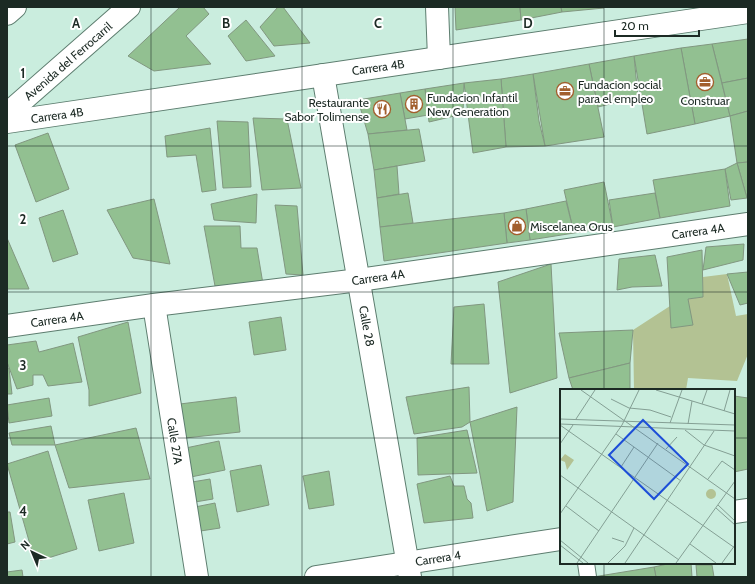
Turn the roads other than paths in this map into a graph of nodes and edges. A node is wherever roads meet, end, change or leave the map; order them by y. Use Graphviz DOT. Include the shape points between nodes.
graph roads {
  1 [pos="15,7"];
  2 [pos="129,7"];
  3 [pos="437,7"];
  4 [pos="748,12"];
  5 [pos="7,14"];
  6 [pos="439,58"];
  7 [pos="323,75"];
  8 [pos="7,114"];
  9 [pos="7,122"];
  10 [pos="748,224"];
  11 [pos="359,280"];
  12 [pos="154,305"];
  13 [pos="7,326"];
  14 [pos="748,510"];
  15 [pos="735,512"];
  16 [pos="560,539"];
  17 [pos="586,564"];
  18 [pos="409,570"];
  19 [pos="197,577"];
  20 [pos="316,577"];
  21 [pos="588,577"];
  1 -- 5 [label="street"];
  2 -- 8 [label="street, Avenida del Ferrocarril"];
  3 -- 6 [label="street"];
  4 -- 6 [label="street, Carrera 4B"];
  6 -- 7 [label="street, Carrera 4B"];
  7 -- 9 [label="street, Carrera 4B"];
  7 -- 11 [label="street, Calle 28"];
  10 -- 11 [label="street, Carrera 4A"];
  11 -- 12 [label="street, Carrera 4A"];
  11 -- 18 [label="street, Calle 28"];
  12 -- 13 [label="street, Carrera 4A"];
  12 -- 19 [label="street, Calle 27A"];
  14 -- 15 [label="street"];
  16 -- 18 [label="street, Carrera 4"];
  17 -- 21 [label="lane"];
  18 -- 20 [label="street, Carrera 4"];
}
